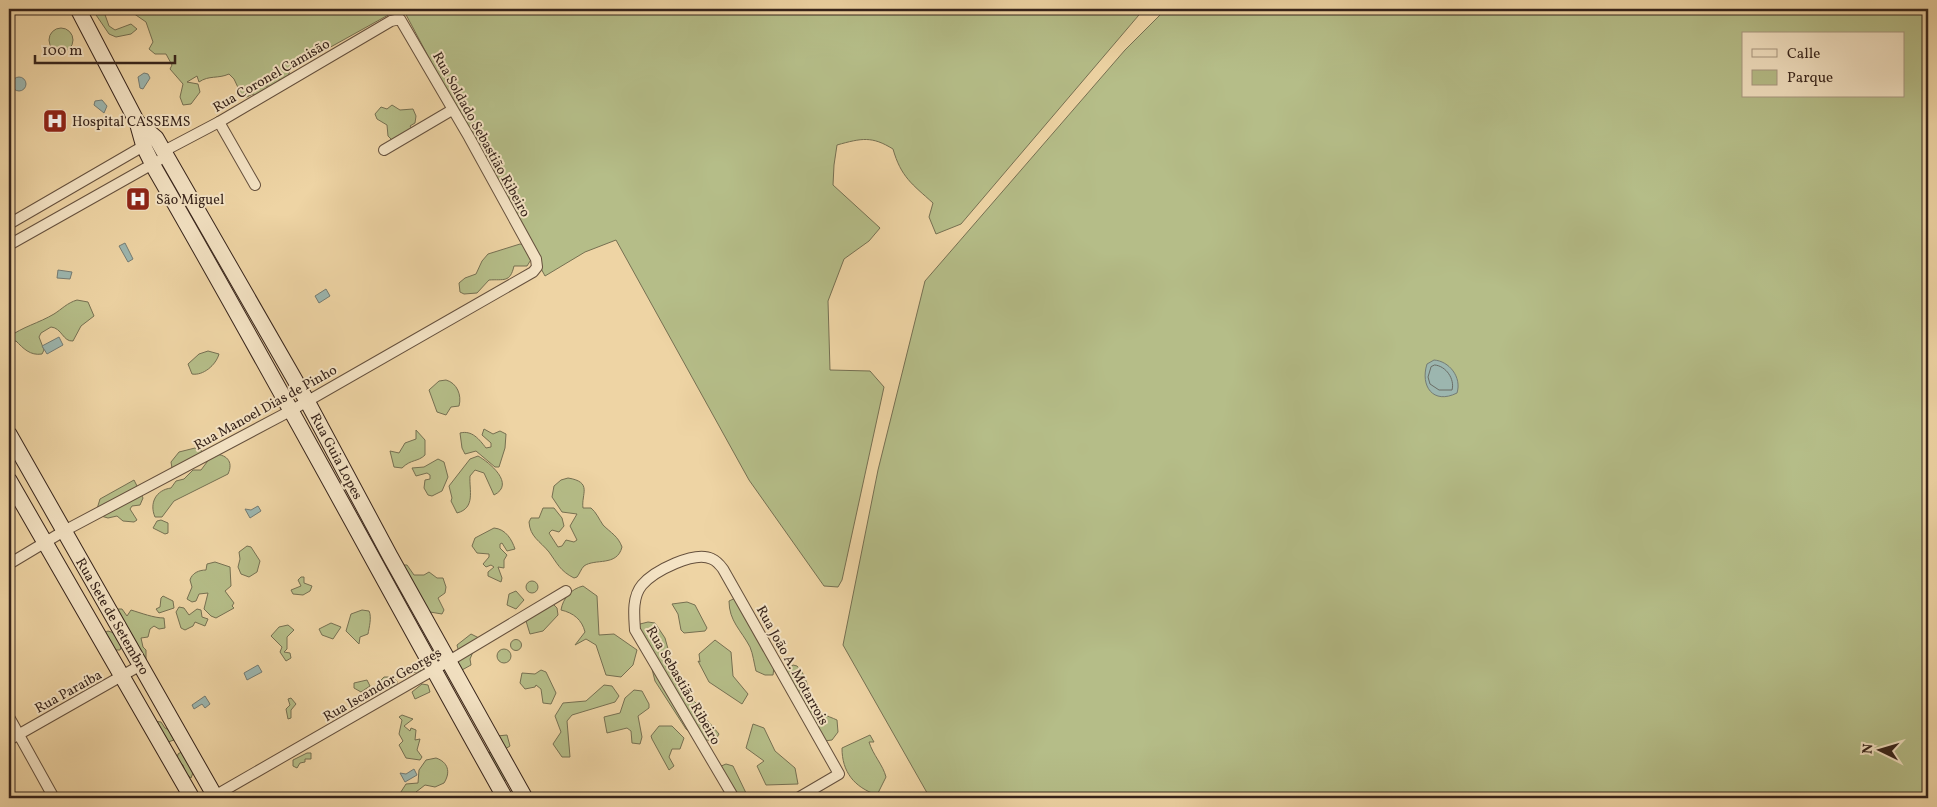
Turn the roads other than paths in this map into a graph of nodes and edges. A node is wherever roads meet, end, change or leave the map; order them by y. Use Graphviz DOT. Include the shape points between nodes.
graph roads {
  1 [pos="78,9"];
  2 [pos="391,21"];
  3 [pos="452,110"];
  4 [pos="220,122"];
  5 [pos="150,142"];
  6 [pos="384,150"];
  7 [pos="166,154"];
  8 [pos="153,163"];
  9 [pos="255,185"];
  10 [pos="13,222"];
  11 [pos="26,236"];
  12 [pos="9,245"];
  13 [pos="228,262"];
  14 [pos="214,270"];
  15 [pos="533,272"];
  16 [pos="308,400"];
  17 [pos="292,410"];
  18 [pos="9,434"];
  19 [pos="9,480"];
  20 [pos="64,532"];
  21 [pos="44,544"];
  22 [pos="9,564"];
  23 [pos="724,569"];
  24 [pos="566,591"];
  25 [pos="448,661"];
  26 [pos="140,665"];
  27 [pos="433,670"];
  28 [pos="122,676"];
  29 [pos="9,717"];
  30 [pos="18,734"];
  31 [pos="9,740"];
  32 [pos="214,797"];
  33 [pos="54,798"];
  34 [pos="192,798"];
  35 [pos="505,798"];
  36 [pos="525,798"];
  37 [pos="734,798"];
  38 [pos="798,798"];
  1 -- 5 [label="main road, Rua Guia Lopes"];
  2 -- 3 [label="street, Rua Soldado Sebastião Ribeiro" via="400,19"];
  2 -- 4 [label="street, Rua Coronel Camisão"];
  3 -- 6 [label="street"];
  3 -- 15 [label="street, Rua Soldado Sebastião Ribeiro" via="536,259 537,267"];
  4 -- 7 [label="street, Rua Coronel Camisão"];
  4 -- 9 [label="street"];
  5 -- 7 [label="main road, Rua Guia Lopes"];
  5 -- 8 [label="main road, Rua Guia Lopes"];
  5 -- 10 [label="street"];
  7 -- 8 [label="street, Rua Coronel Camisão"];
  7 -- 13 [label="main road, Rua Guia Lopes"];
  8 -- 11 [label="street, Rua Coronel Camisão"];
  8 -- 14 [label="main road, Rua Guia Lopes"];
  10 -- 11 [label="street"];
  11 -- 12 [label="street, Rua Coronel Camisão"];
  13 -- 14 [label="main road"];
  13 -- 16 [label="main road, Rua Guia Lopes"];
  14 -- 17 [label="main road, Rua Guia Lopes"];
  15 -- 16 [label="street, Rua Manoel Dias de Pinho"];
  16 -- 17 [label="street, Rua Manoel Dias de Pinho"];
  16 -- 25 [label="main road, Rua Guia Lopes"];
  17 -- 20 [label="street, Rua Manoel Dias de Pinho"];
  17 -- 27 [label="main road, Rua Guia Lopes"];
  18 -- 20 [label="main road, Rua Sete de Setembro"];
  19 -- 21 [label="main road, Rua Sete de Setembro"];
  20 -- 21 [label="street, Rua Manoel Dias de Pinho"];
  20 -- 26 [label="main road, Rua Sete de Setembro"];
  21 -- 22 [label="street, Rua Manoel Dias de Pinho"];
  21 -- 28 [label="main road, Rua Sete de Setembro"];
  23 -- 37 [label="street, Rua Sebastião Ribeiro" via="711,558 698,556 669,565 642,585 633,607 635,630"];
  23 -- 38 [label="street, Rua João A. Motarrois" via="839,774"];
  24 -- 25 [label="street, Rua Iscandor Georges"];
  25 -- 27 [label="street, Rua Iscandor Georges"];
  25 -- 36 [label="main road, Rua Guia Lopes"];
  26 -- 28 [label="street, Rua Paraíba"];
  26 -- 32 [label="main road, Rua Sete de Setembro"];
  27 -- 32 [label="street, Rua Iscandor Georges"];
  27 -- 35 [label="main road, Rua Guia Lopes"];
  28 -- 30 [label="street, Rua Paraíba"];
  28 -- 34 [label="main road, Rua Sete de Setembro"];
  29 -- 30 [label="street"];
  30 -- 31 [label="street, Rua Paraíba"];
  30 -- 33 [label="street"];
}
